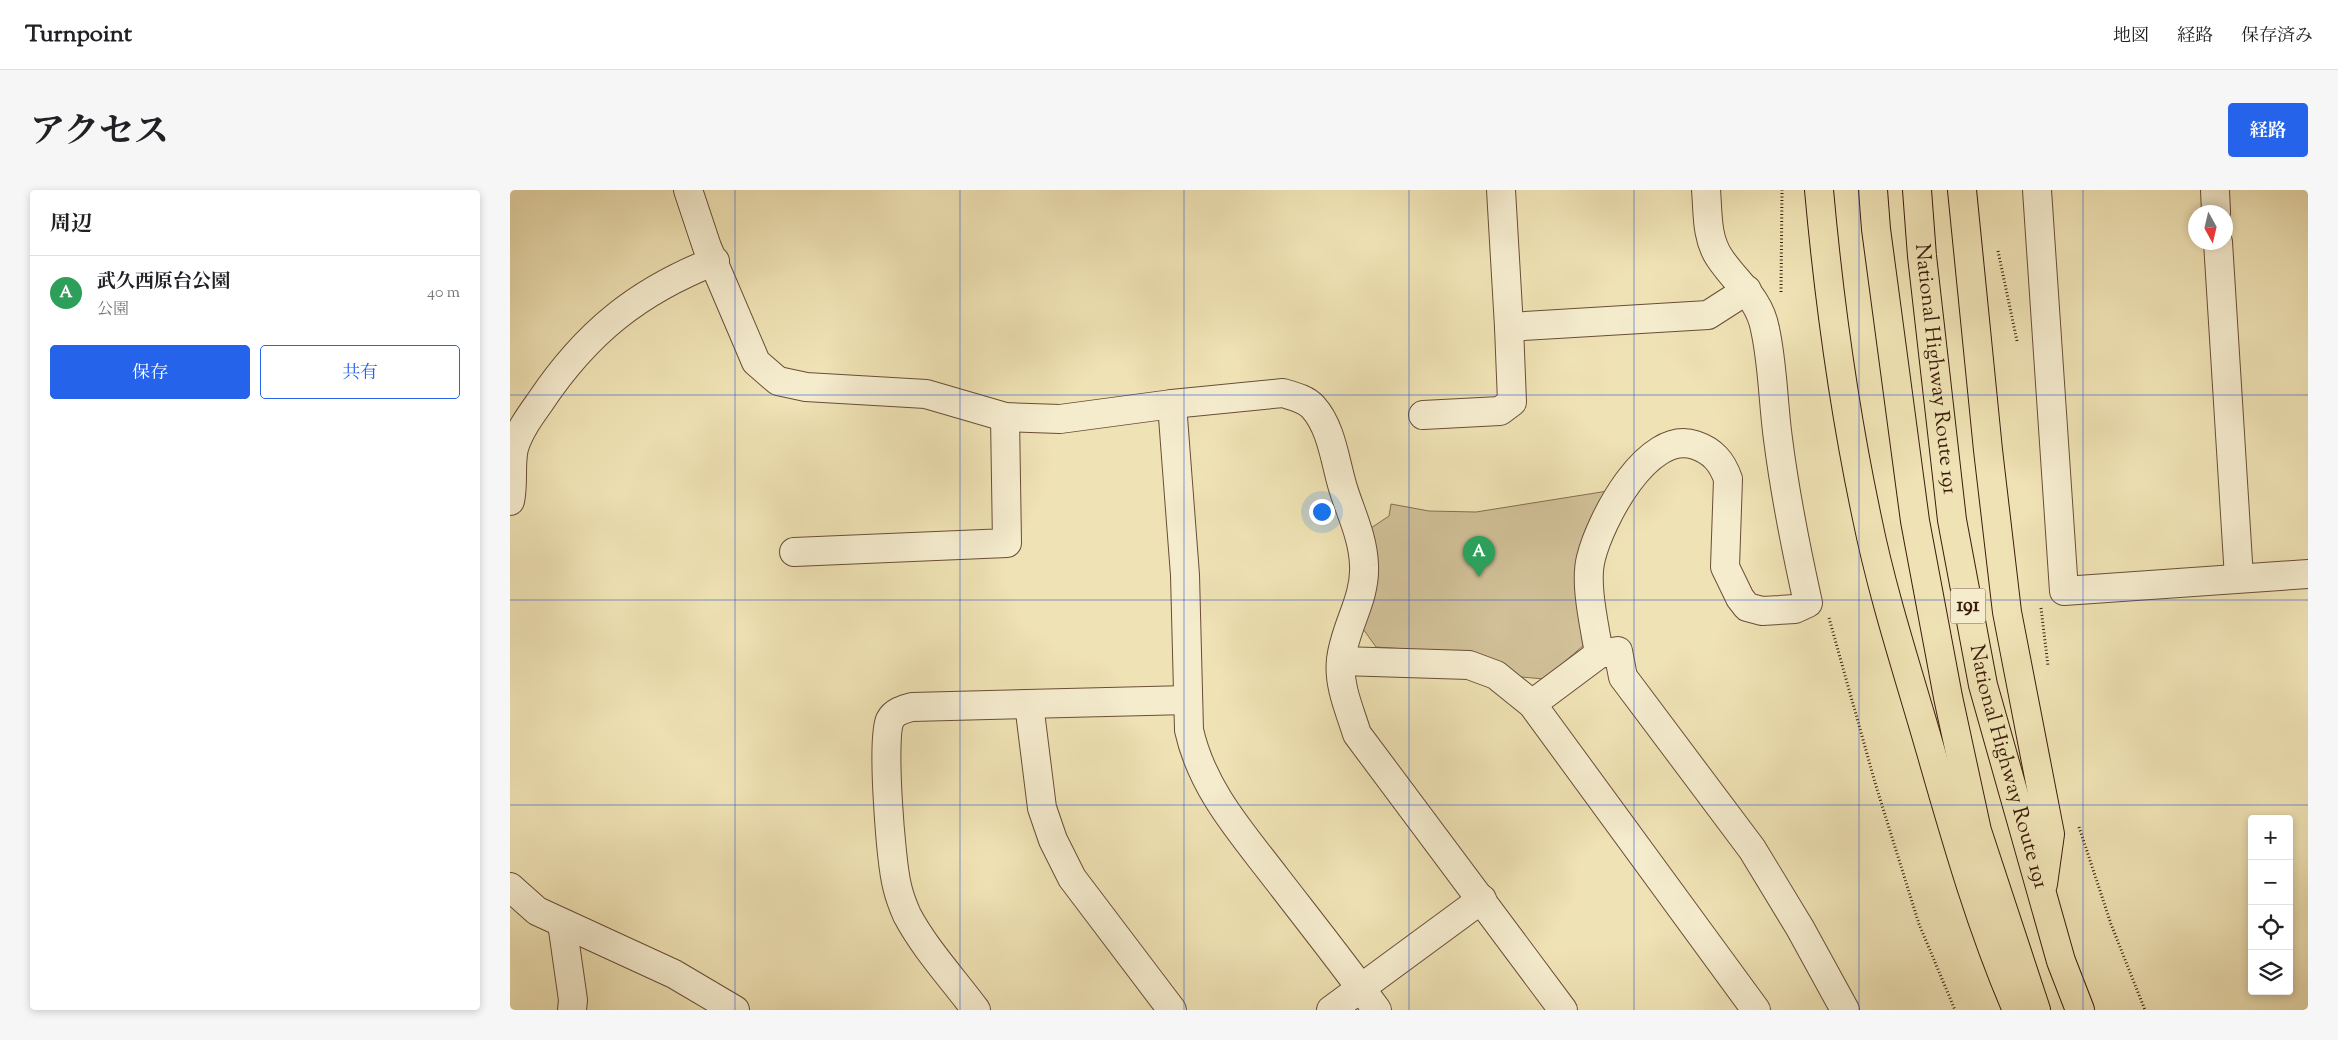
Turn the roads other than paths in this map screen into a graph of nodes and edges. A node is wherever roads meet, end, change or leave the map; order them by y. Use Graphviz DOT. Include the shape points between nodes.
graph roads {
  1 [pos="688,190"];
  2 [pos="1501,190"];
  3 [pos="1706,190"];
  4 [pos="1818,190"];
  5 [pos="1873,190"];
  6 [pos="1917,190"];
  7 [pos="1962,190"];
  8 [pos="2037,190"];
  9 [pos="2215,190"];
  10 [pos="2216,205"];
  11 [pos="2218,250"];
  12 [pos="715,261"];
  13 [pos="1748,290"];
  14 [pos="1509,327"];
  15 [pos="1172,404"];
  16 [pos="1423,415"];
  17 [pos="1005,417"];
  18 [pos="510,501"];
  19 [pos="794,552"];
  20 [pos="2308,574"];
  21 [pos="2239,578"];
  22 [pos="1599,654"];
  23 [pos="1341,661"];
  24 [pos="1188,700"];
  25 [pos="1029,704"];
  26 [pos="1532,704"];
  27 [pos="510,887"];
  28 [pos="2041,892"];
  29 [pos="1482,900"];
  30 [pos="562,923"];
  31 [pos="1361,988"];
  32 [pos="572,1010"];
  33 [pos="734,1010"];
  34 [pos="976,1010"];
  35 [pos="1172,1010"];
  36 [pos="1331,1010"];
  37 [pos="1377,1010"];
  38 [pos="1563,1010"];
  39 [pos="1756,1010"];
  40 [pos="1845,1010"];
  41 [pos="2018,1010"];
  42 [pos="2036,1010"];
  43 [pos="2080,1010"];
  1 -- 12 [label="street"];
  2 -- 14 [label="street"];
  3 -- 13 [label="street" via="1713,244 1719,257"];
  4 -- 41 [label="highway" via="1837,351 1867,518 1883,584 1992,949"];
  5 -- 42 [label="highway, National Highway Route 191 / 191" via="1915,521 1948,697 1977,831"];
  6 -- 28 [label="highway, National Highway Route 191 / 191" via="1952,520 1983,685"];
  7 -- 28 [label="highway" via="2007,612 2050,834"];
  8 -- 21 [label="street" via="2064,591"];
  9 -- 10 [label="street"];
  11 -- 21 [label="street"];
  12 -- 17 [label="street" via="756,362 778,381 806,386 926,394"];
  12 -- 18 [label="street" via="662,285 620,313 571,358 530,415 515,446"];
  13 -- 14 [label="street" via="1708,315"];
  13 -- 22 [label="street" via="1760,310 1766,330 1778,440 1808,603 1795,609 1762,611 1747,607 1725,567 1728,479 1725,470 1707,450 1683,442 1672,443 1653,455 1626,485 1609,512 1590,560 1591,600"];
  14 -- 16 [label="street" via="1512,402 1500,411"];
  15 -- 17 [label="street" via="1060,419"];
  15 -- 23 [label="street" via="1282,393 1312,405 1322,419 1358,529 1364,564 1363,586"];
  15 -- 24 [label="street" via="1186,575"];
  17 -- 19 [label="street" via="1006,543"];
  20 -- 21 [label="street"];
  22 -- 26 [label="street"];
  22 -- 40 [label="street" via="1618,651 1623,677 1752,849"];
  23 -- 26 [label="street" via="1469,665 1496,675"];
  23 -- 29 [label="street" via="1344,694 1357,734"];
  24 -- 25 [label="street"];
  24 -- 31 [label="street" via="1194,752 1218,800"];
  25 -- 34 [label="street" via="912,707 899,711 887,728 891,840 897,886 907,914"];
  25 -- 35 [label="street" via="1042,808 1052,840 1072,878"];
  26 -- 39 [label="street"];
  27 -- 30 [label="street" via="537,911"];
  28 -- 43 [label="highway, National Highway Route 191 / 191" via="2061,961"];
  29 -- 31 [label="street"];
  29 -- 38 [label="street"];
  30 -- 32 [label="street"];
  30 -- 33 [label="street" via="674,974"];
  31 -- 36 [label="street"];
  31 -- 37 [label="street"];
}
